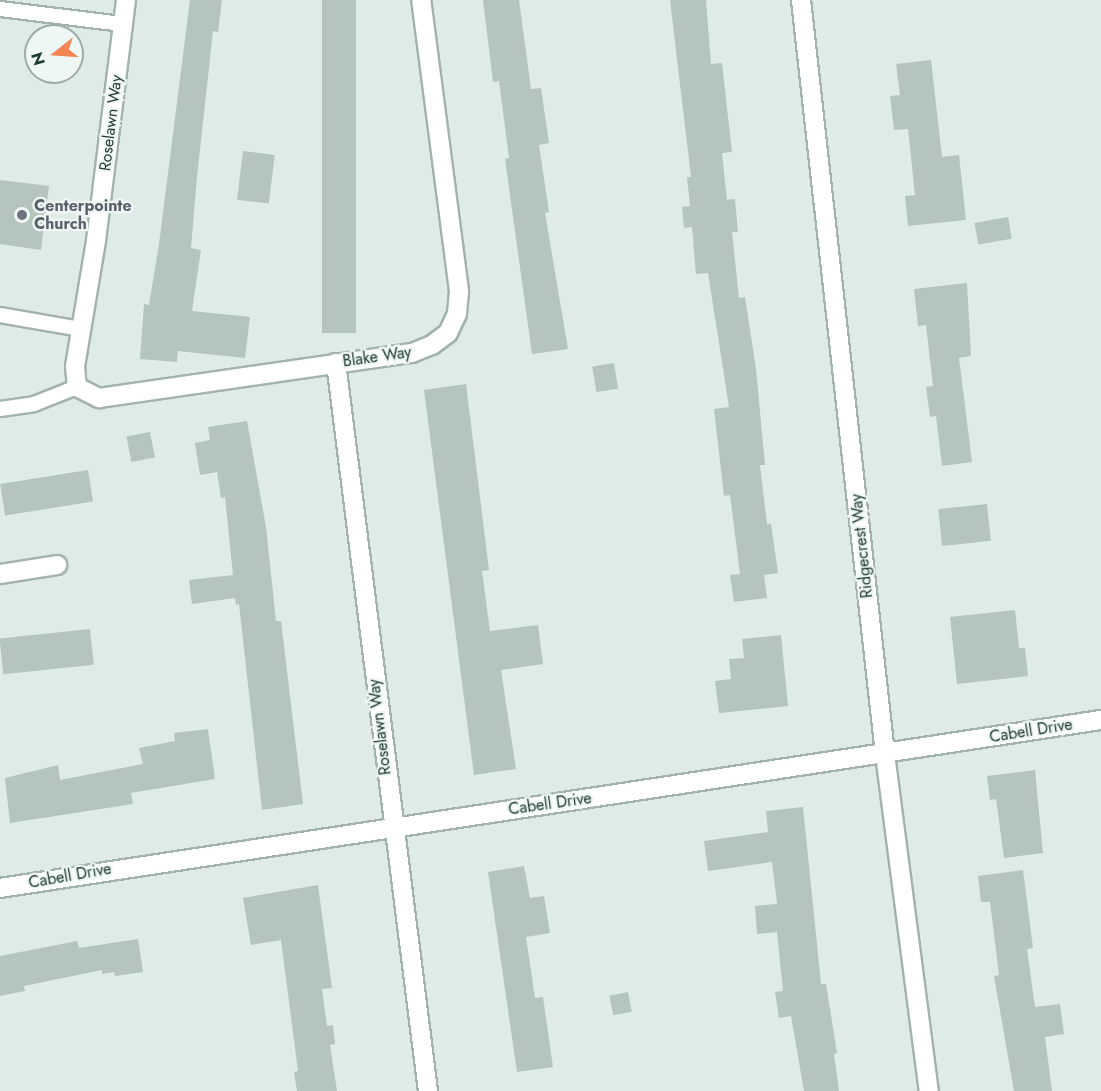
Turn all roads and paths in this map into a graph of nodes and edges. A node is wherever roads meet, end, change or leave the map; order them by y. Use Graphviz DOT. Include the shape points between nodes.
graph roads {
  1 [pos="126,0"];
  2 [pos="421,0"];
  3 [pos="801,0"];
  4 [pos="0,9"];
  5 [pos="123,24"];
  6 [pos="0,315"];
  7 [pos="80,329"];
  8 [pos="336,363"];
  9 [pos="77,387"];
  10 [pos="0,409"];
  11 [pos="57,565"];
  12 [pos="0,574"];
  13 [pos="1101,720"];
  14 [pos="885,754"];
  15 [pos="392,827"];
  16 [pos="0,888"];
  17 [pos="428,1091"];
  18 [pos="929,1091"];
  1 -- 5 [label="street, Roselawn Way"];
  2 -- 8 [label="street, Blake Way" via="456,256 458,314 441,339 423,349"];
  3 -- 14 [label="street, Ridgecrest Way"];
  4 -- 5 [label="lane"];
  5 -- 7 [label="street, Roselawn Way" via="96,241"];
  6 -- 7 [label="lane"];
  7 -- 9 [label="street, Roselawn Way" via="75,366"];
  8 -- 9 [label="street, Blake Way" via="99,398"];
  8 -- 15 [label="street, Roselawn Way"];
  9 -- 10 [label="lane" via="34,404"];
  11 -- 12 [label="street"];
  13 -- 14 [label="street, Cabell Drive"];
  14 -- 15 [label="street, Cabell Drive"];
  14 -- 18 [label="street, Ridgecrest Way"];
  15 -- 16 [label="street, Cabell Drive"];
  15 -- 17 [label="street, Roselawn Way"];
}
